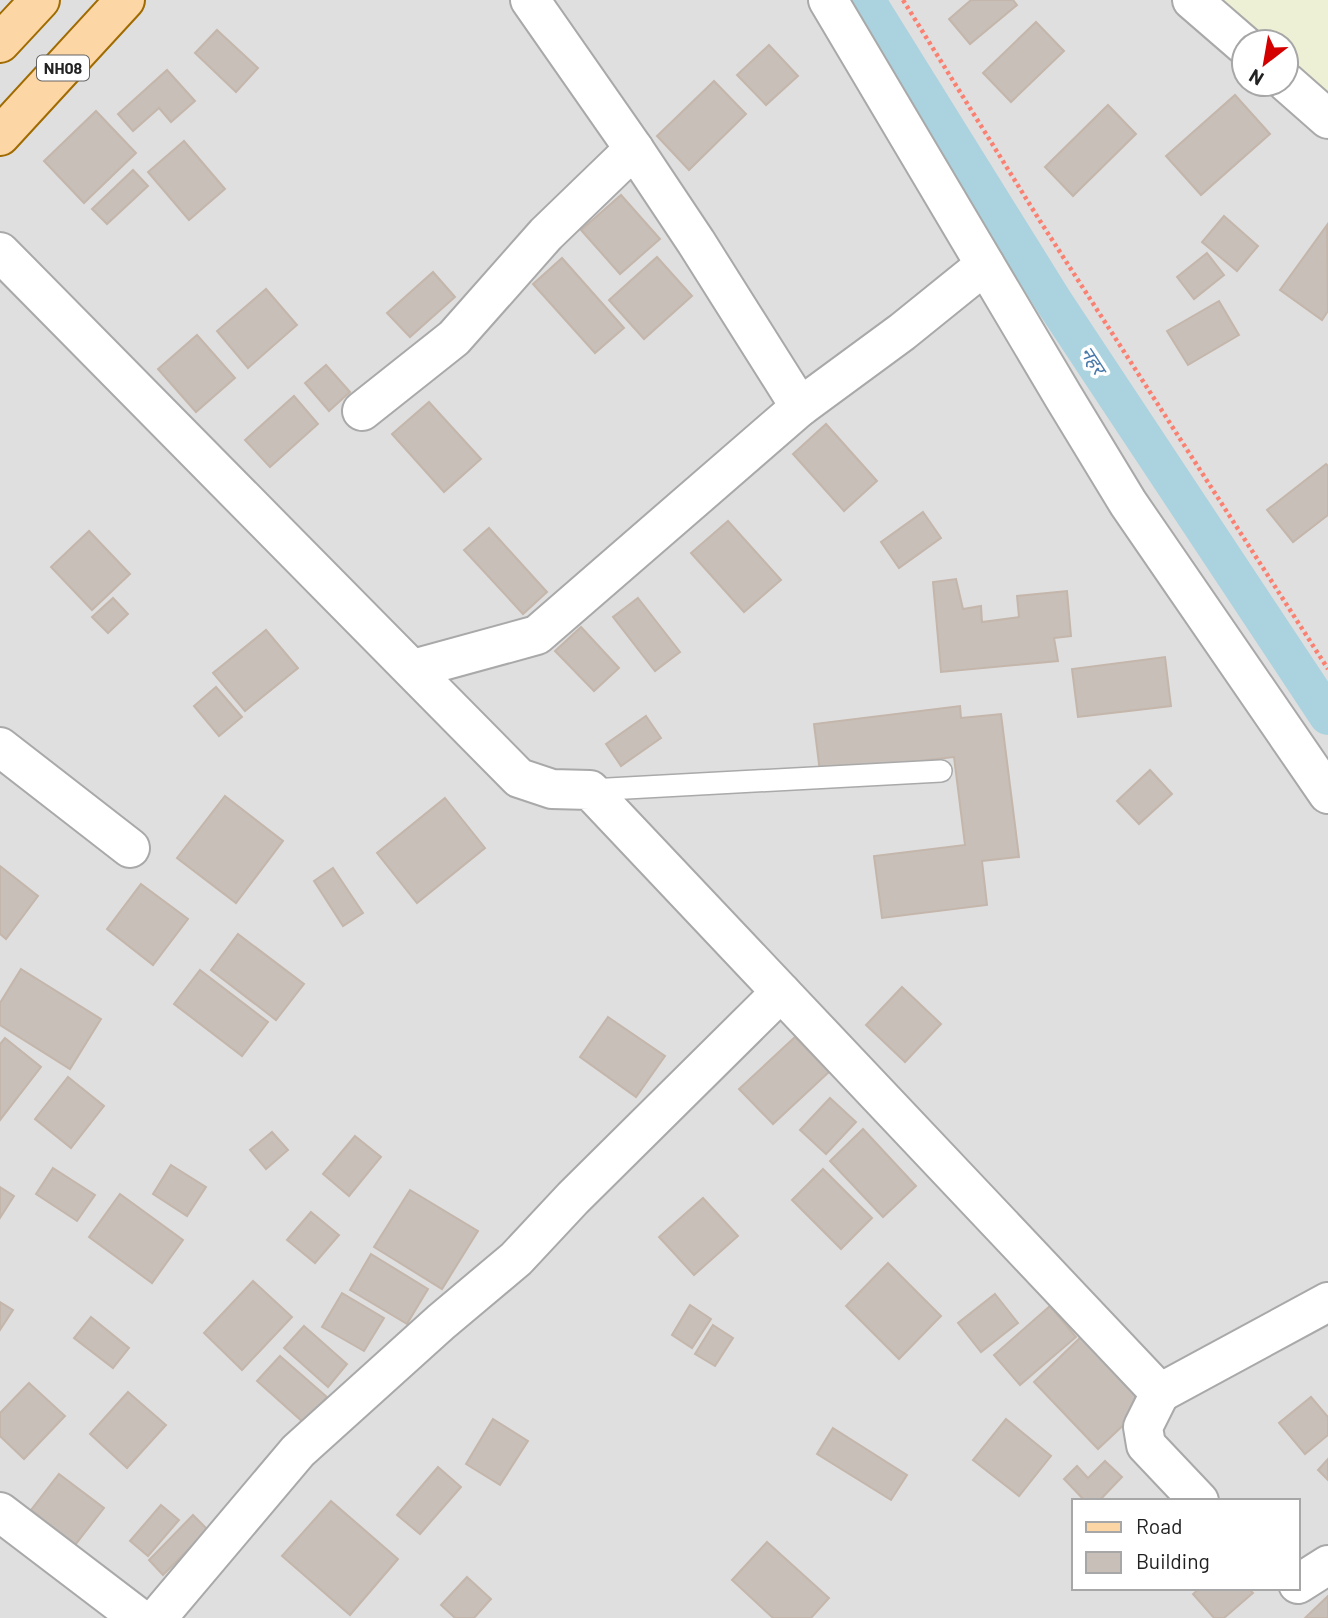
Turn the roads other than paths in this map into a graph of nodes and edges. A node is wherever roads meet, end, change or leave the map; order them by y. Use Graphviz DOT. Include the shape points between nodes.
graph roads {
  1 [pos="40,0"];
  2 [pos="125,0"];
  3 [pos="530,0"];
  4 [pos="828,0"];
  5 [pos="1192,0"];
  6 [pos="1230,34"];
  7 [pos="0,43"];
  8 [pos="1300,94"];
  9 [pos="1328,119"];
  10 [pos="0,136"];
  11 [pos="634,149"];
  12 [pos="0,252"];
  13 [pos="985,265"];
  14 [pos="800,407"];
  15 [pos="362,411"];
  16 [pos="413,669"];
  17 [pos="0,747"];
  18 [pos="942,771"];
  19 [pos="590,790"];
  20 [pos="1328,794"];
  21 [pos="130,848"];
  22 [pos="781,992"];
  23 [pos="1328,1302"];
  24 [pos="1160,1393"];
  25 [pos="1197,1499"];
  26 [pos="0,1512"];
  27 [pos="1328,1565"];
  28 [pos="1300,1583"];
  29 [pos="139,1618"];
  30 [pos="157,1618"];
  1 -- 7 [label="main road"];
  2 -- 10 [label="main road, NH08"];
  3 -- 11 [label="street"];
  4 -- 13 [label="street"];
  5 -- 6 [label="street"];
  8 -- 9 [label="street"];
  11 -- 14 [label="street"];
  11 -- 15 [label="street" via="546,234 454,338"];
  12 -- 16 [label="street"];
  13 -- 14 [label="street"];
  13 -- 20 [label="street" via="1128,503"];
  14 -- 16 [label="street" via="537,635"];
  16 -- 19 [label="street" via="519,778 552,789"];
  17 -- 21 [label="street"];
  18 -- 19 [label="lane"];
  19 -- 22 [label="street"];
  22 -- 24 [label="street"];
  22 -- 30 [label="street" via="516,1259 298,1451"];
  23 -- 24 [label="street"];
  24 -- 25 [label="street" via="1143,1427 1146,1445"];
  26 -- 29 [label="street"];
  27 -- 28 [label="street"];
}
